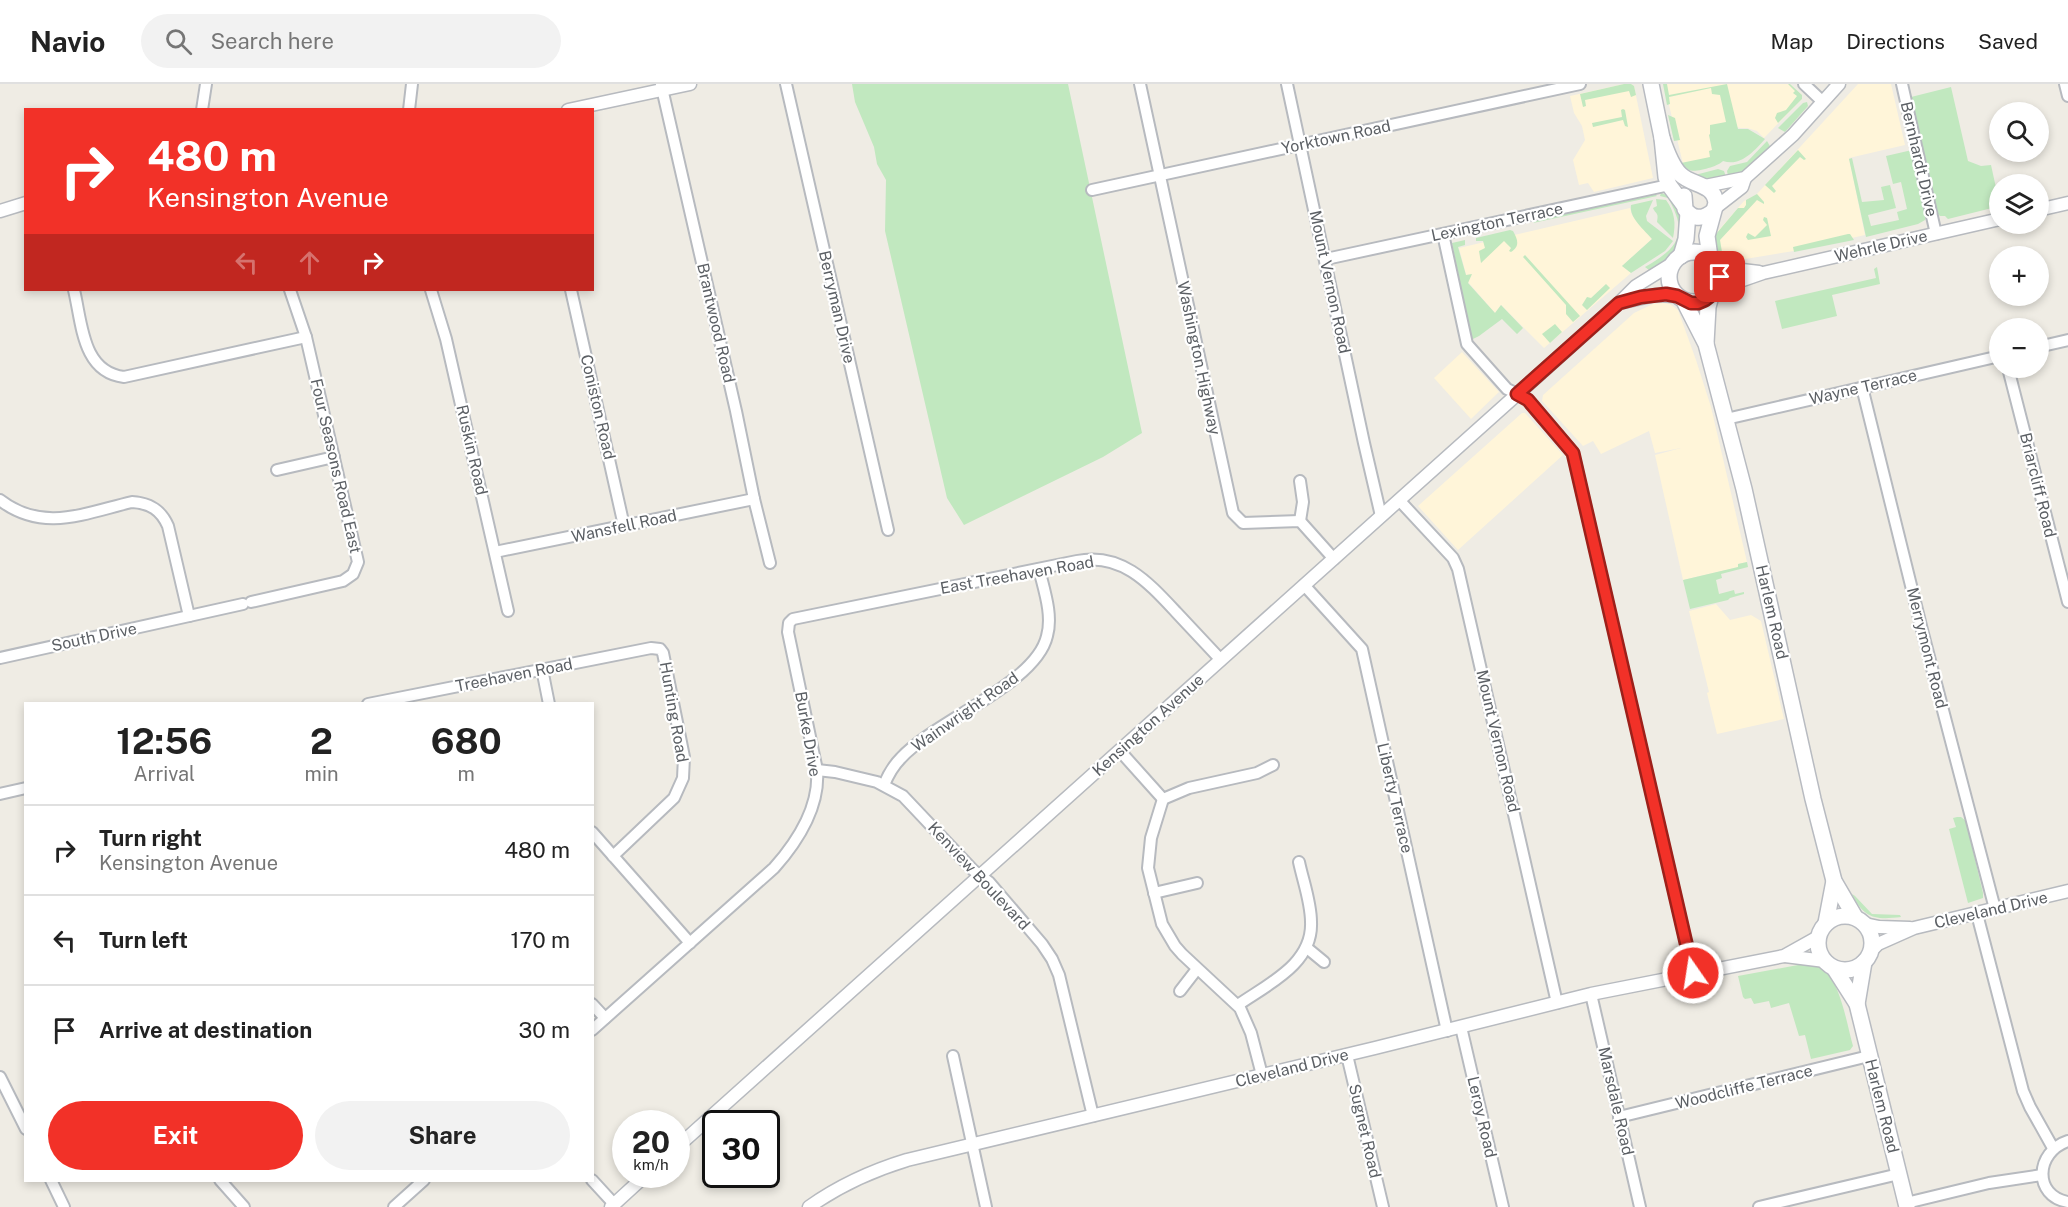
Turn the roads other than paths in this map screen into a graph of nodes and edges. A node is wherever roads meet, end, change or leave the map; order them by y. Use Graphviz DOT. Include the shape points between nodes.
graph roads {
  1 [pos="206,84"];
  2 [pos="412,84"];
  3 [pos="690,84"];
  4 [pos="786,84"];
  5 [pos="1140,84"];
  6 [pos="1287,84"];
  7 [pos="1580,84"];
  8 [pos="1651,84"];
  9 [pos="1804,84"];
  10 [pos="1839,84"];
  11 [pos="1902,84"];
  12 [pos="2065,84"];
  13 [pos="662,87"];
  14 [pos="2068,96"];
  15 [pos="1823,102"];
  16 [pos="202,108"];
  17 [pos="409,108"];
  18 [pos="576,108"];
  19 [pos="1662,138"];
  20 [pos="1300,144"];
  21 [pos="1160,175"];
  22 [pos="1745,178"];
  23 [pos="1669,185"];
  24 [pos="1702,185"];
  25 [pos="1092,190"];
  26 [pos="2068,203"];
  27 [pos="24,204"];
  28 [pos="2049,207"];
  29 [pos="1686,208"];
  30 [pos="1714,210"];
  31 [pos="0,211"];
  32 [pos="1989,222"];
  33 [pos="1443,234"];
  34 [pos="1936,234"];
  35 [pos="1326,259"];
  36 [pos="1677,259"];
  37 [pos="1713,261"];
  38 [pos="1763,273"];
  39 [pos="74,291"];
  40 [pos="290,291"];
  41 [pos="431,291"];
  42 [pos="571,291"];
  43 [pos="1714,293"];
  44 [pos="1681,299"];
  45 [pos="1619,303"];
  46 [pos="306,337"];
  47 [pos="2068,340"];
  48 [pos="1706,344"];
  49 [pos="2049,344"];
  50 [pos="1989,358"];
  51 [pos="2011,378"];
  52 [pos="1862,387"];
  53 [pos="1517,394"];
  54 [pos="1726,418"];
  55 [pos="334,457"];
  56 [pos="278,470"];
  57 [pos="1300,481"];
  58 [pos="754,499"];
  59 [pos="0,500"];
  60 [pos="1400,500"];
  61 [pos="1382,516"];
  62 [pos="1300,521"];
  63 [pos="624,526"];
  64 [pos="888,530"];
  65 [pos="495,552"];
  66 [pos="1334,559"];
  67 [pos="770,563"];
  68 [pos="1039,568"];
  69 [pos="1304,585"];
  70 [pos="882,601"];
  71 [pos="2068,602"];
  72 [pos="508,611"];
  73 [pos="189,616"];
  74 [pos="660,649"];
  75 [pos="0,658"];
  76 [pos="1221,660"];
  77 [pos="542,669"];
  78 [pos="411,699"];
  79 [pos="385,702"];
  80 [pos="549,702"];
  81 [pos="1120,751"];
  82 [pos="1273,765"];
  83 [pos="817,770"];
  84 [pos="884,785"];
  85 [pos="24,788"];
  86 [pos="0,794"];
  87 [pos="1163,799"];
  88 [pos="594,834"];
  89 [pos="613,856"];
  90 [pos="1299,862"];
  91 [pos="980,876"];
  92 [pos="1833,881"];
  93 [pos="1197,882"];
  94 [pos="2068,891"];
  95 [pos="1154,893"];
  96 [pos="1995,909"];
  97 [pos="1977,914"];
  98 [pos="1860,921"];
  99 [pos="1826,923"];
  100 [pos="1914,928"];
  101 [pos="1818,937"];
  102 [pos="690,943"];
  103 [pos="1306,948"];
  104 [pos="1784,956"];
  105 [pos="1868,956"];
  106 [pos="1324,962"];
  107 [pos="1830,965"];
  108 [pos="1197,969"];
  109 [pos="1693,973"];
  110 [pos="1180,992"];
  111 [pos="1591,994"];
  112 [pos="1557,1003"];
  113 [pos="1857,1004"];
  114 [pos="1238,1005"];
  115 [pos="594,1006"];
  116 [pos="605,1018"];
  117 [pos="1461,1027"];
  118 [pos="594,1028"];
  119 [pos="1447,1030"];
  120 [pos="1347,1055"];
  121 [pos="953,1056"];
  122 [pos="1869,1056"];
  123 [pos="1262,1075"];
  124 [pos="0,1077"];
  125 [pos="1093,1116"];
  126 [pos="1619,1117"];
  127 [pos="24,1125"];
  128 [pos="690,1135"];
  129 [pos="2068,1141"];
  130 [pos="974,1144"];
  131 [pos="2053,1148"];
  132 [pos="1899,1174"];
  133 [pos="2042,1175"];
  134 [pos="52,1182"];
  135 [pos="222,1182"];
  136 [pos="594,1182"];
  137 [pos="416,1183"];
  138 [pos="633,1188"];
  139 [pos="2064,1203"];
  140 [pos="1907,1205"];
  141 [pos="614,1206"];
  142 [pos="64,1207"];
  143 [pos="244,1207"];
  144 [pos="394,1207"];
  145 [pos="809,1207"];
  146 [pos="987,1207"];
  147 [pos="1383,1207"];
  148 [pos="1503,1207"];
  149 [pos="1640,1207"];
  150 [pos="1759,1207"];
  1 -- 16 [label="street"];
  2 -- 17 [label="street"];
  3 -- 13 [label="street"];
  4 -- 64 [label="street, Berryman Drive"];
  5 -- 21 [label="street, Washington Highway"];
  6 -- 20 [label="street, Mount Vernon Road"];
  7 -- 20 [label="street, Yorktown Road"];
  8 -- 19 [label="main road"];
  9 -- 15 [label="street"];
  10 -- 15 [label="street"];
  11 -- 34 [label="street, Bernhardt Drive"];
  12 -- 14 [label="street"];
  13 -- 18 [label="street"];
  13 -- 58 [label="street, Brantwood Road"];
  15 -- 22 [label="street"];
  19 -- 23 [label="main road"];
  19 -- 24 [label="main road" via="1676,169"];
  20 -- 21 [label="street, Yorktown Road"];
  20 -- 35 [label="street, Mount Vernon Road"];
  21 -- 25 [label="street, Yorktown Road"];
  21 -- 62 [label="street, Washington Highway" via="1233,513 1243,523"];
  22 -- 24 [label="street"];
  22 -- 30 [label="street" via="1742,187"];
  23 -- 29 [label="main road"];
  23 -- 33 [label="street, Lexington Terrace"];
  24 -- 29 [label="main road" via="1686,193"];
  24 -- 30 [label="main road" via="1716,197"];
  26 -- 28 [label="street"];
  27 -- 31 [label="street"];
  29 -- 30 [label="main road" via="1697,218"];
  29 -- 36 [label="main road" via="1686,239"];
  30 -- 37 [label="main road" via="1707,236"];
  32 -- 34 [label="street, Wehrle Drive"];
  33 -- 35 [label="street, Lexington Terrace"];
  33 -- 53 [label="street" via="1465,340 1507,388"];
  34 -- 38 [label="street, Wehrle Drive"];
  35 -- 61 [label="street, Mount Vernon Road"];
  36 -- 37 [label="main road" via="1690,252 1701,252"];
  36 -- 44 [label="main road" via="1669,277 1672,291"];
  36 -- 45 [label="street, Kensington Avenue" via="1636,286"];
  37 -- 38 [label="street, Wehrle Drive" via="1735,270"];
  37 -- 43 [label="main road" via="1720,277"];
  38 -- 43 [label="street, Wehrle Drive"];
  39 -- 46 [label="street" via="89,354 100,368 116,376"];
  40 -- 46 [label="street, Four Seasons Road East"];
  41 -- 65 [label="street, Ruskin Road"];
  42 -- 63 [label="street, Coniston Road"];
  43 -- 44 [label="main road" via="1698,303"];
  43 -- 48 [label="main road, Harlem Road" via="1708,307"];
  44 -- 45 [label="street, Kensington Avenue" via="1655,295"];
  44 -- 48 [label="main road, Harlem Road"];
  45 -- 53 [label="street, Kensington Avenue"];
  46 -- 55 [label="street, Four Seasons Road East"];
  47 -- 49 [label="street"];
  48 -- 54 [label="main road, Harlem Road"];
  50 -- 52 [label="street, Wayne Terrace"];
  51 -- 71 [label="street, Briarcliff Road"];
  52 -- 54 [label="street, Wayne Terrace"];
  52 -- 96 [label="street, Merrymont Road"];
  53 -- 60 [label="street, Kensington Avenue"];
  53 -- 109 [label="street" via="1526,398 1573,453"];
  54 -- 92 [label="main road, Harlem Road"];
  55 -- 56 [label="street"];
  55 -- 73 [label="street, Four Seasons Road East" via="357,557 353,574 344,581"];
  57 -- 62 [label="street"];
  58 -- 63 [label="street, Wansfell Road"];
  58 -- 67 [label="street, Brantwood Road"];
  59 -- 73 [label="street" via="24,514 53,519 132,502 157,510 168,526"];
  60 -- 61 [label="street, Kensington Avenue"];
  60 -- 112 [label="street, Mount Vernon Road" via="1453,558 1458,569"];
  61 -- 66 [label="street, Kensington Avenue"];
  62 -- 66 [label="street"];
  63 -- 65 [label="street, Wansfell Road"];
  65 -- 72 [label="street, Ruskin Road"];
  66 -- 69 [label="street, Kensington Avenue"];
  68 -- 70 [label="street, East Treehaven Road"];
  68 -- 76 [label="street, East Treehaven Road" via="1084,559 1124,566 1142,576"];
  68 -- 84 [label="street, Wainwright Road" via="1049,626 1039,655 1009,683 917,743 901,758"];
  69 -- 76 [label="street, Kensington Avenue"];
  69 -- 119 [label="street, Liberty Terrace" via="1362,649"];
  70 -- 83 [label="street, Burke Drive" via="789,622"];
  73 -- 75 [label="street, South Drive"];
  74 -- 77 [label="street, Treehaven Road"];
  74 -- 89 [label="street, Hunting Road" via="684,757 683,778 674,798"];
  76 -- 81 [label="street, Kensington Avenue"];
  77 -- 78 [label="street, Treehaven Road"];
  77 -- 80 [label="street"];
  78 -- 79 [label="street, Treehaven Road"];
  81 -- 87 [label="street"];
  81 -- 91 [label="street, Kensington Avenue"];
  82 -- 87 [label="street"];
  83 -- 84 [label="street, Kenview Boulevard"];
  83 -- 102 [label="street, Burke Drive" via="813,801 793,845 774,868"];
  84 -- 91 [label="street, Kenview Boulevard" via="903,796"];
  85 -- 86 [label="street"];
  87 -- 95 [label="street" via="1149,848"];
  88 -- 89 [label="street"];
  89 -- 102 [label="street"];
  90 -- 103 [label="street" via="1311,922"];
  91 -- 125 [label="street, Kenview Boulevard" via="1042,944 1057,968"];
  91 -- 128 [label="street, Kensington Avenue"];
  92 -- 98 [label="main road, Harlem Road"];
  92 -- 99 [label="main road, Harlem Road"];
  93 -- 95 [label="street"];
  94 -- 96 [label="street, Cleveland Drive"];
  95 -- 108 [label="street" via="1165,932"];
  96 -- 97 [label="street, Cleveland Drive"];
  97 -- 100 [label="street, Cleveland Drive"];
  97 -- 131 [label="street" via="2023,1090"];
  98 -- 99 [label="main road" via="1843,915"];
  98 -- 100 [label="street, Cleveland Drive" via="1879,927"];
  98 -- 105 [label="main road" via="1872,937"];
  99 -- 101 [label="main road"];
  100 -- 105 [label="street, Cleveland Drive" via="1878,944"];
  101 -- 104 [label="street, Cleveland Drive"];
  101 -- 107 [label="main road" via="1820,952"];
  102 -- 116 [label="street, Burke Drive"];
  103 -- 106 [label="street"];
  103 -- 114 [label="street" via="1290,968"];
  104 -- 107 [label="street, Cleveland Drive"];
  104 -- 109 [label="street, Cleveland Drive"];
  105 -- 107 [label="main road" via="1847,970"];
  105 -- 113 [label="main road, Harlem Road"];
  107 -- 113 [label="main road, Harlem Road"];
  108 -- 110 [label="street"];
  108 -- 114 [label="street"];
  109 -- 111 [label="street, Cleveland Drive"];
  111 -- 112 [label="street, Cleveland Drive"];
  111 -- 126 [label="street, Marsdale Road"];
  112 -- 117 [label="street, Cleveland Drive"];
  113 -- 122 [label="main road, Harlem Road"];
  114 -- 123 [label="street" via="1251,1033"];
  115 -- 116 [label="street"];
  116 -- 118 [label="street, Burke Drive"];
  117 -- 119 [label="street, Cleveland Drive"];
  117 -- 148 [label="street, Leroy Road"];
  119 -- 120 [label="street, Cleveland Drive"];
  120 -- 123 [label="street, Cleveland Drive"];
  120 -- 147 [label="street, Sugnet Road"];
  121 -- 130 [label="street"];
  122 -- 126 [label="street, Woodcliffe Terrace"];
  122 -- 132 [label="main road, Harlem Road"];
  123 -- 125 [label="street, Cleveland Drive"];
  124 -- 127 [label="street"];
  125 -- 130 [label="street, Cleveland Drive"];
  126 -- 149 [label="street, Marsdale Road"];
  129 -- 131 [label="street"];
  130 -- 145 [label="street, Cleveland Drive" via="873,1170"];
  130 -- 146 [label="street"];
  131 -- 133 [label="street" via="2046,1156"];
  132 -- 140 [label="main road, Harlem Road"];
  132 -- 150 [label="street"];
  133 -- 139 [label="street" via="2052,1194"];
  133 -- 140 [label="street" via="1989,1183"];
  134 -- 142 [label="street"];
  135 -- 143 [label="street"];
  136 -- 141 [label="street"];
  137 -- 144 [label="street"];
  138 -- 141 [label="street"];
}
